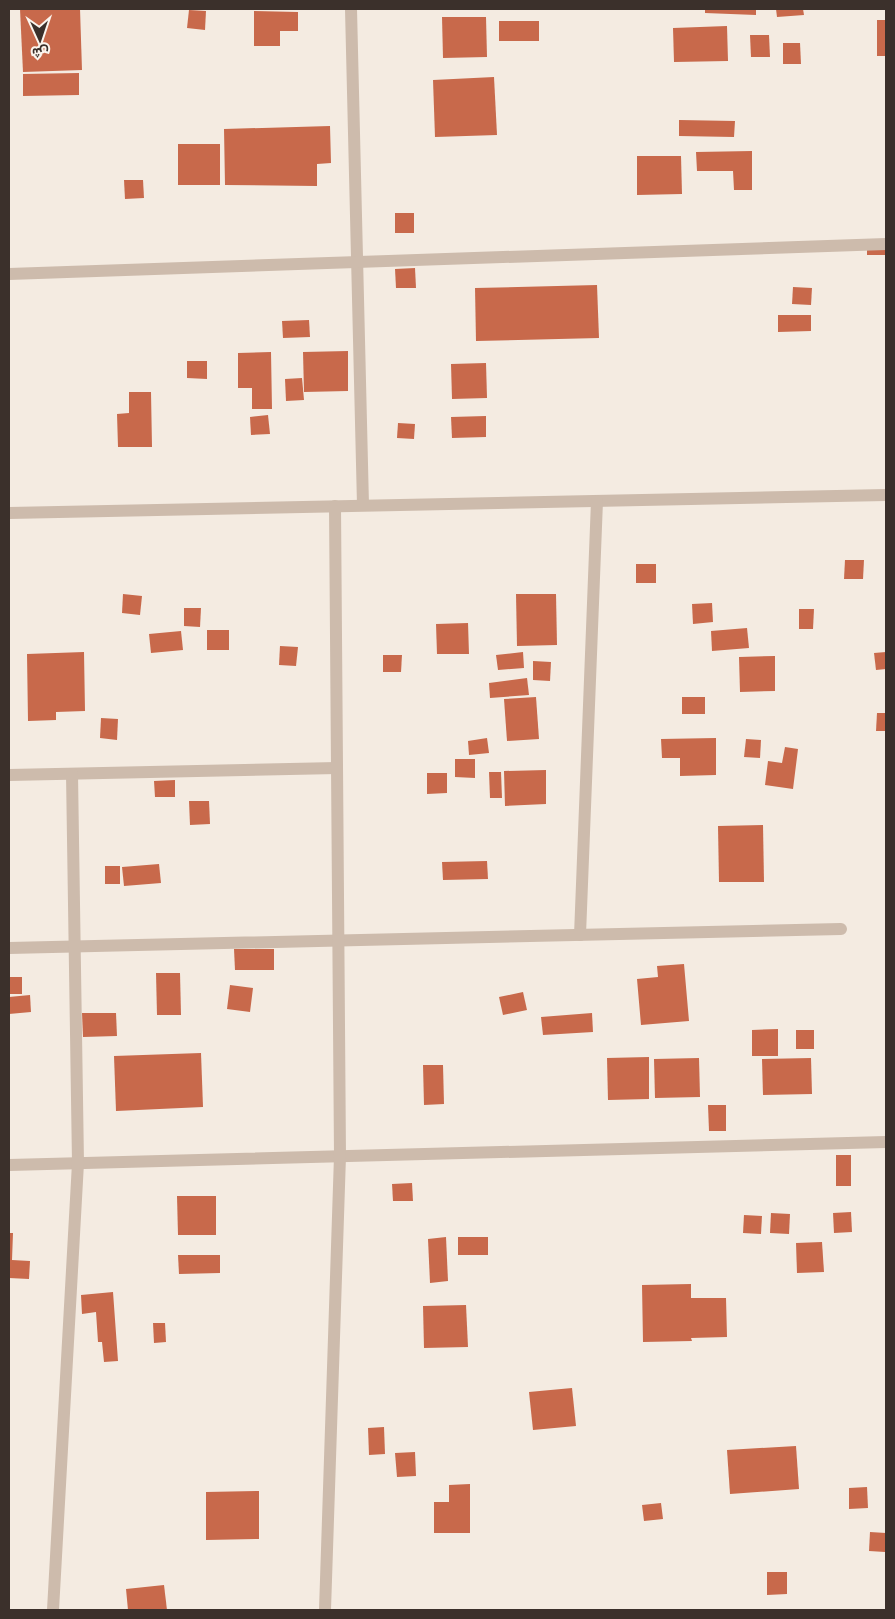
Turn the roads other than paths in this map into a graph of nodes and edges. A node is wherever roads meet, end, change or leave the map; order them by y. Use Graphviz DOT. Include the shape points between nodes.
graph roads {
  1 [pos="351,9"];
  2 [pos="886,244"];
  3 [pos="358,262"];
  4 [pos="9,274"];
  5 [pos="886,494"];
  6 [pos="597,501"];
  7 [pos="363,505"];
  8 [pos="335,506"];
  9 [pos="9,513"];
  10 [pos="337,768"];
  11 [pos="72,774"];
  12 [pos="9,775"];
  13 [pos="841,929"];
  14 [pos="580,935"];
  15 [pos="339,941"];
  16 [pos="74,947"];
  17 [pos="9,948"];
  18 [pos="886,1142"];
  19 [pos="340,1156"];
  20 [pos="78,1163"];
  21 [pos="9,1165"];
  22 [pos="53,1610"];
  23 [pos="325,1610"];
  1 -- 3 [label="street"];
  2 -- 3 [label="street"];
  3 -- 4 [label="street"];
  3 -- 7 [label="street"];
  5 -- 6 [label="street"];
  6 -- 7 [label="street"];
  6 -- 14 [label="street"];
  7 -- 8 [label="street"];
  8 -- 9 [label="street"];
  8 -- 10 [label="street"];
  10 -- 11 [label="street"];
  10 -- 15 [label="street"];
  11 -- 12 [label="street"];
  11 -- 16 [label="street"];
  13 -- 14 [label="street"];
  14 -- 15 [label="street"];
  15 -- 16 [label="street"];
  15 -- 19 [label="street"];
  16 -- 17 [label="street"];
  16 -- 20 [label="street"];
  18 -- 19 [label="street"];
  19 -- 20 [label="street"];
  19 -- 23 [label="street"];
  20 -- 21 [label="street"];
  20 -- 22 [label="street"];
}
